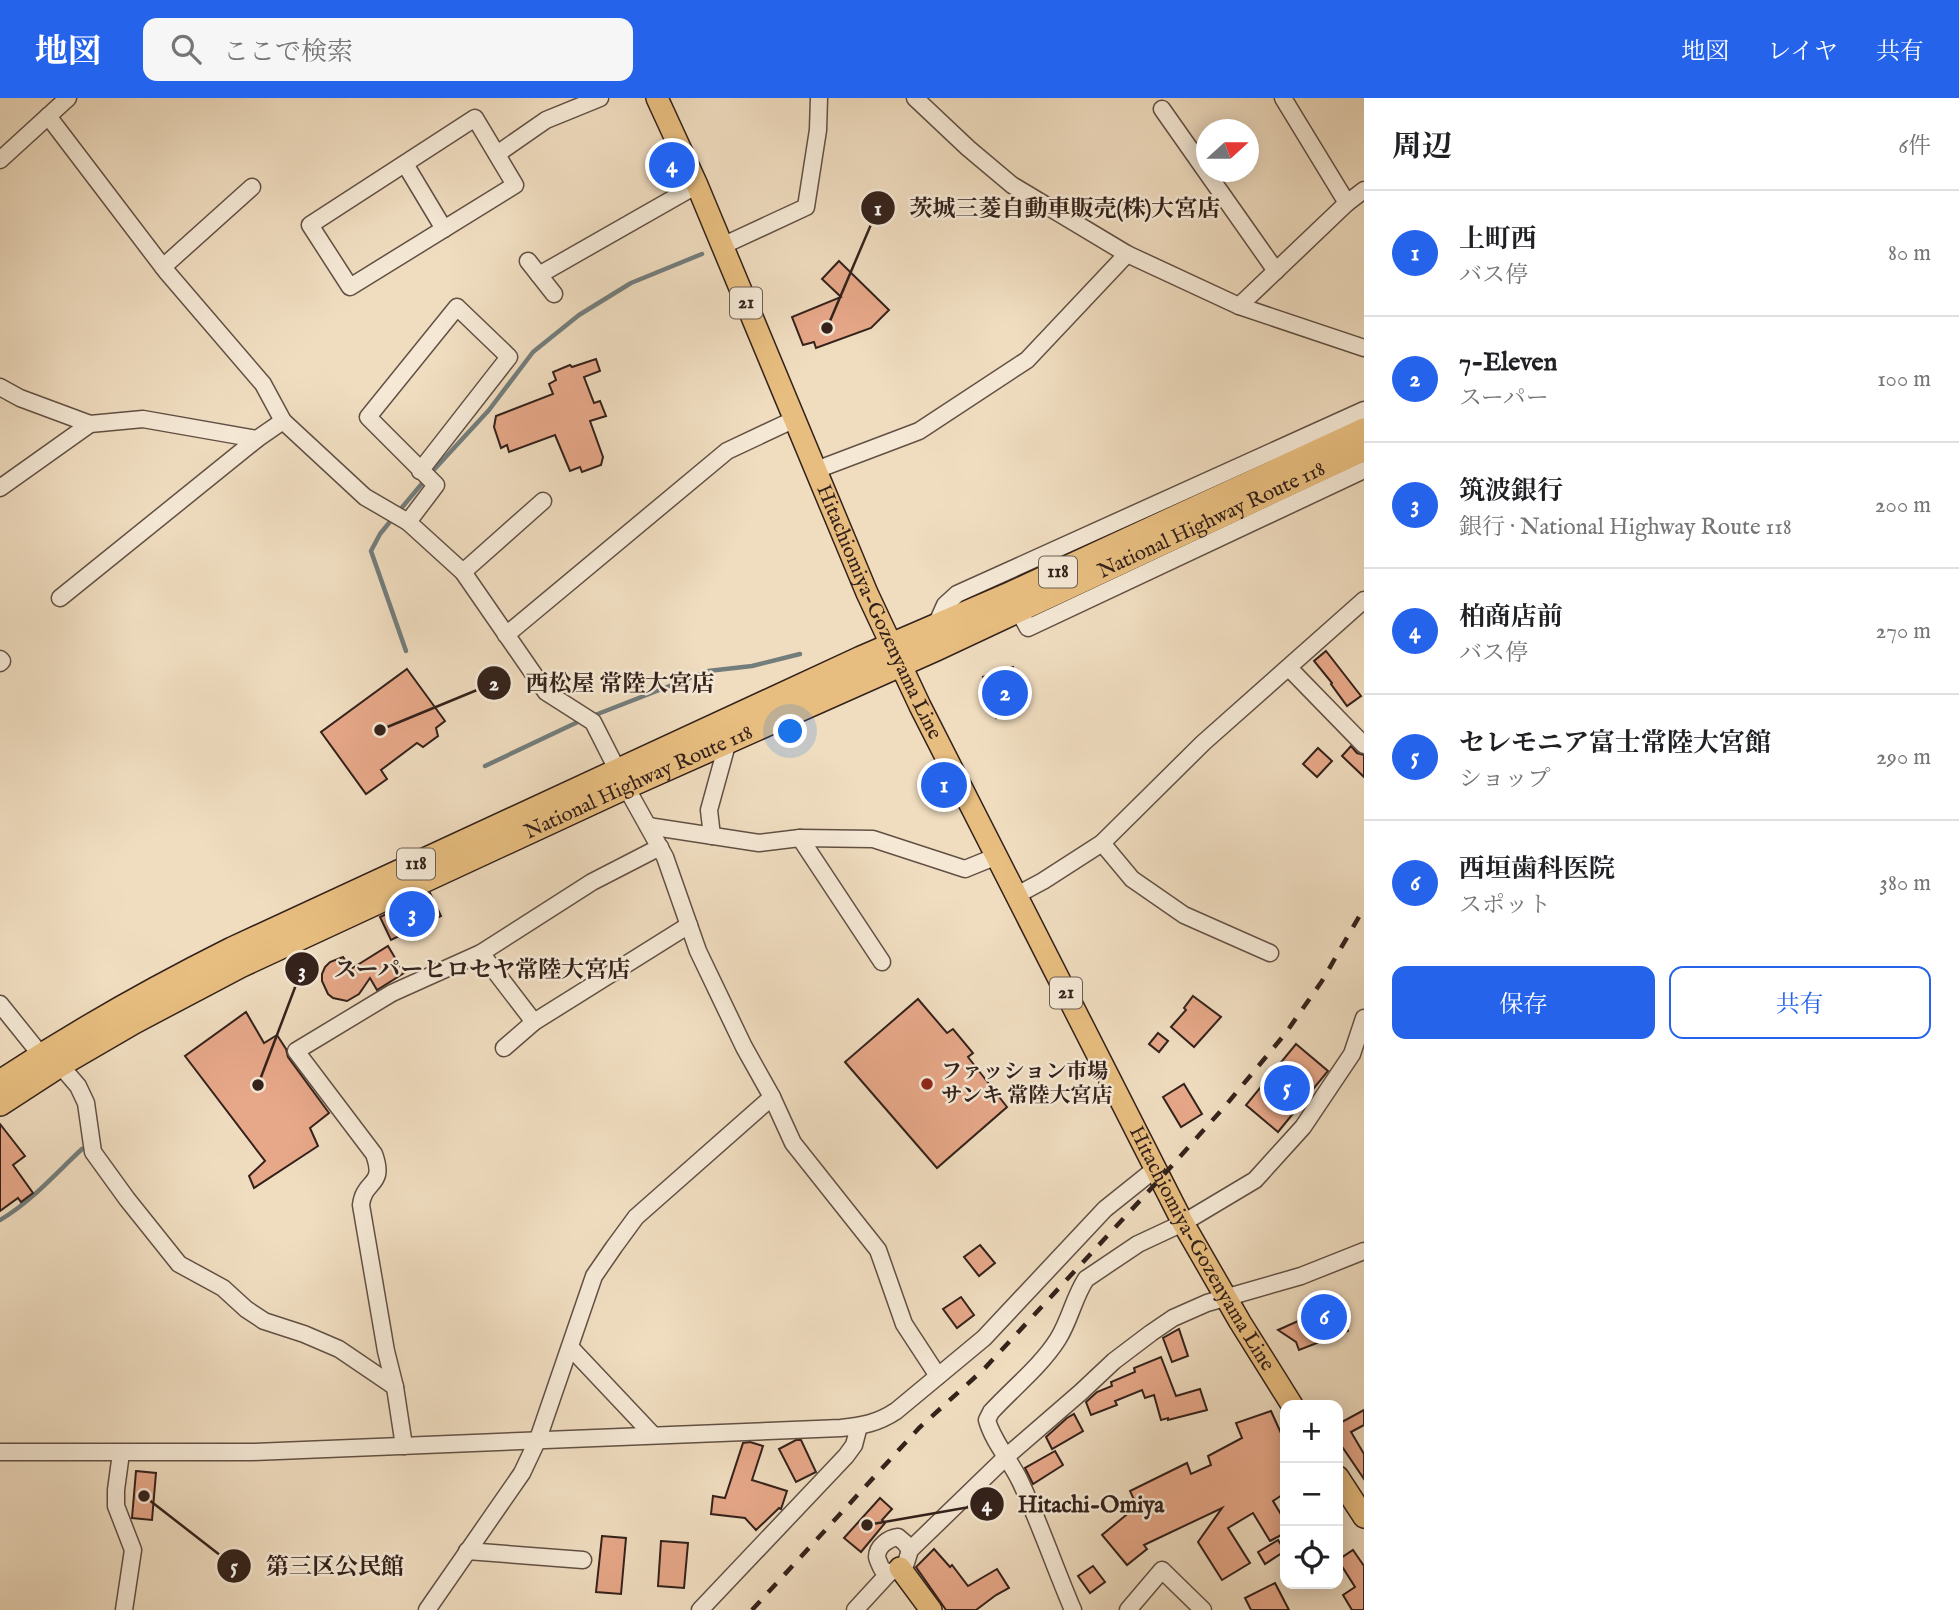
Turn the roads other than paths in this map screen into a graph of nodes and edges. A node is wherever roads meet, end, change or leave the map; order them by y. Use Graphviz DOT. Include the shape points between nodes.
graph roads {
  1 [pos="68,98"];
  2 [pos="600,98"];
  3 [pos="657,98"];
  4 [pos="819,98"];
  5 [pos="915,98"];
  6 [pos="1283,98"];
  7 [pos="1162,110"];
  8 [pos="48,116"];
  9 [pos="497,154"];
  10 [pos="0,160"];
  11 [pos="405,164"];
  12 [pos="696,185"];
  13 [pos="252,187"];
  14 [pos="1364,190"];
  15 [pos="1348,203"];
  16 [pos="444,229"];
  17 [pos="722,246"];
  18 [pos="1127,254"];
  19 [pos="528,261"];
  20 [pos="163,267"];
  21 [pos="1276,271"];
  22 [pos="539,275"];
  23 [pos="554,294"];
  24 [pos="1239,306"];
  25 [pos="1364,348"];
  26 [pos="0,387"];
  27 [pos="1364,410"];
  28 [pos="795,419"];
  29 [pos="283,421"];
  30 [pos="90,424"];
  31 [pos="1364,430"];
  32 [pos="257,439"];
  33 [pos="1364,449"];
  34 [pos="816,470"];
  35 [pos="1364,470"];
  36 [pos="420,471"];
  37 [pos="0,488"];
  38 [pos="543,501"];
  39 [pos="1227,502"];
  40 [pos="408,522"];
  41 [pos="463,572"];
  42 [pos="60,598"];
  43 [pos="1364,600"];
  44 [pos="1018,610"];
  45 [pos="936,625"];
  46 [pos="506,635"];
  47 [pos="896,654"];
  48 [pos="1289,668"];
  49 [pos="728,741"];
  50 [pos="1364,744"];
  51 [pos="622,779"];
  52 [pos="648,826"];
  53 [pos="712,836"];
  54 [pos="800,838"];
  55 [pos="1102,843"];
  56 [pos="660,847"];
  57 [pos="997,856"];
  58 [pos="1017,895"];
  59 [pos="689,925"];
  60 [pos="481,953"];
  61 [pos="1270,953"];
  62 [pos="882,962"];
  63 [pos="0,1004"];
  64 [pos="1364,1018"];
  65 [pos="534,1022"];
  66 [pos="504,1048"];
  67 [pos="50,1060"];
  68 [pos="0,1082"];
  69 [pos="772,1097"];
  70 [pos="0,1104"];
  71 [pos="1155,1169"];
  72 [pos="1183,1223"];
  73 [pos="1364,1251"];
  74 [pos="1226,1298"];
  75 [pos="570,1347"];
  76 [pos="938,1376"];
  77 [pos="395,1387"];
  78 [pos="1289,1400"];
  79 [pos="859,1426"];
  80 [pos="653,1435"];
  81 [pos="538,1439"];
  82 [pos="404,1446"];
  83 [pos="0,1452"];
  84 [pos="121,1453"];
  85 [pos="1007,1456"];
  86 [pos="1343,1485"];
  87 [pos="1364,1517"];
  88 [pos="467,1551"];
  89 [pos="583,1560"];
  90 [pos="900,1564"];
  91 [pos="124,1610"];
  92 [pos="426,1610"];
  93 [pos="700,1610"];
  94 [pos="855,1610"];
  95 [pos="931,1610"];
  96 [pos="1073,1610"];
  97 [pos="1128,1610"];
  98 [pos="1203,1610"];
  1 -- 8 [label="street"];
  2 -- 9 [label="street" via="546,120"];
  3 -- 12 [label="main road, Hitachiomiya-Gozenyama Line / 21"];
  4 -- 17 [label="street" via="806,207"];
  5 -- 18 [label="street" via="1012,185"];
  6 -- 15 [label="street"];
  7 -- 21 [label="street"];
  8 -- 10 [label="street"];
  8 -- 20 [label="street"];
  9 -- 11 [label="street" via="475,118"];
  9 -- 16 [label="street" via="515,185"];
  11 -- 16 [label="street"];
  11 -- 16 [label="street" via="310,225 350,287"];
  12 -- 17 [label="main road, Hitachiomiya-Gozenyama Line / 21"];
  12 -- 22 [label="street"];
  13 -- 20 [label="street"];
  14 -- 15 [label="street"];
  15 -- 21 [label="street"];
  17 -- 28 [label="main road, Hitachiomiya-Gozenyama Line / 21"];
  18 -- 24 [label="street"];
  18 -- 34 [label="street" via="1027,360 919,431"];
  19 -- 22 [label="street"];
  20 -- 29 [label="street" via="263,384"];
  21 -- 24 [label="street"];
  22 -- 23 [label="street"];
  24 -- 25 [label="street"];
  26 -- 30 [label="street"];
  27 -- 45 [label="street" via="957,593"];
  28 -- 34 [label="main road, Hitachiomiya-Gozenyama Line / 21"];
  28 -- 46 [label="street" via="727,452"];
  29 -- 32 [label="street"];
  29 -- 40 [label="street" via="365,497"];
  30 -- 32 [label="street" via="143,419"];
  30 -- 37 [label="street"];
  31 -- 39 [label="highway, National Highway Route 118 / 118"];
  32 -- 42 [label="street"];
  33 -- 39 [label="highway, National Highway Route 118 / 118"];
  34 -- 47 [label="main road, Hitachiomiya-Gozenyama Line / 21"];
  35 -- 44 [label="street" via="1028,628"];
  36 -- 36 [label="street" via="368,417 457,307 509,357"];
  36 -- 40 [label="street" via="436,485"];
  38 -- 41 [label="street"];
  39 -- 44 [label="highway, National Highway Route 118 / 118"];
  39 -- 45 [label="highway, National Highway Route 118 / 118"];
  40 -- 41 [label="street"];
  41 -- 46 [label="street"];
  43 -- 48 [label="street"];
  44 -- 47 [label="highway, National Highway Route 118 / 118"];
  45 -- 47 [label="highway, National Highway Route 118 / 118"];
  46 -- 51 [label="street" via="546,692 593,722"];
  47 -- 49 [label="highway, National Highway Route 118 / 118"];
  47 -- 51 [label="highway, National Highway Route 118 / 118"];
  47 -- 57 [label="main road, Hitachiomiya-Gozenyama Line / 21"];
  48 -- 50 [label="street"];
  48 -- 55 [label="street" via="1203,743"];
  49 -- 51 [label="highway, National Highway Route 118 / 118"];
  49 -- 53 [label="street" via="709,810"];
  51 -- 52 [label="street"];
  51 -- 67 [label="highway, National Highway Route 118 / 118" via="211,959 134,1001"];
  52 -- 53 [label="street"];
  52 -- 56 [label="street"];
  53 -- 54 [label="street" via="759,843"];
  54 -- 57 [label="street" via="873,839 965,869"];
  54 -- 62 [label="street"];
  55 -- 58 [label="street"];
  55 -- 61 [label="street" via="1132,879 1184,915"];
  56 -- 59 [label="street"];
  56 -- 60 [label="street" via="592,882"];
  57 -- 58 [label="main road, Hitachiomiya-Gozenyama Line / 21"];
  58 -- 71 [label="main road, Hitachiomiya-Gozenyama Line / 21"];
  59 -- 65 [label="street"];
  59 -- 69 [label="street" via="715,987"];
  60 -- 65 [label="street"];
  60 -- 77 [label="street" via="392,993 296,1051 374,1154 378,1166 376,1180 363,1194 361,1205"];
  63 -- 67 [label="street"];
  64 -- 72 [label="street" via="1352,1054 1303,1128 1255,1180"];
  65 -- 66 [label="street"];
  67 -- 68 [label="highway, National Highway Route 118 / 118"];
  67 -- 70 [label="highway, National Highway Route 118 / 118"];
  67 -- 77 [label="street" via="78,1086 86,1103 93,1152 178,1264 223,1288 264,1321 338,1349"];
  69 -- 75 [label="street" via="625,1230 594,1276"];
  69 -- 76 [label="street" via="793,1143 878,1250 904,1324"];
  71 -- 72 [label="main road, Hitachiomiya-Gozenyama Line / 21"];
  71 -- 76 [label="street" via="1105,1209 984,1338"];
  72 -- 74 [label="main road, Hitachiomiya-Gozenyama Line / 21"];
  72 -- 85 [label="street" via="1138,1244 1086,1279 1048,1352 987,1420 990,1433"];
  73 -- 74 [label="street"];
  74 -- 78 [label="main road, Hitachiomiya-Gozenyama Line / 21"];
  74 -- 85 [label="street" via="1174,1318 1136,1343"];
  75 -- 80 [label="street"];
  75 -- 81 [label="street"];
  76 -- 79 [label="street" via="885,1419"];
  77 -- 82 [label="street"];
  79 -- 80 [label="street"];
  79 -- 93 [label="street" via="846,1456"];
  80 -- 81 [label="street"];
  81 -- 82 [label="street"];
  81 -- 88 [label="street" via="522,1473"];
  82 -- 84 [label="street"];
  83 -- 84 [label="street"];
  84 -- 91 [label="street" via="116,1506 133,1550"];
  85 -- 90 [label="street"];
  85 -- 96 [label="street"];
  86 -- 87 [label="main road"];
  88 -- 89 [label="street"];
  88 -- 92 [label="street"];
  90 -- 94 [label="street"];
  90 -- 95 [label="main road"];
  97 -- 98 [label="street" via="1162,1570"];
}
